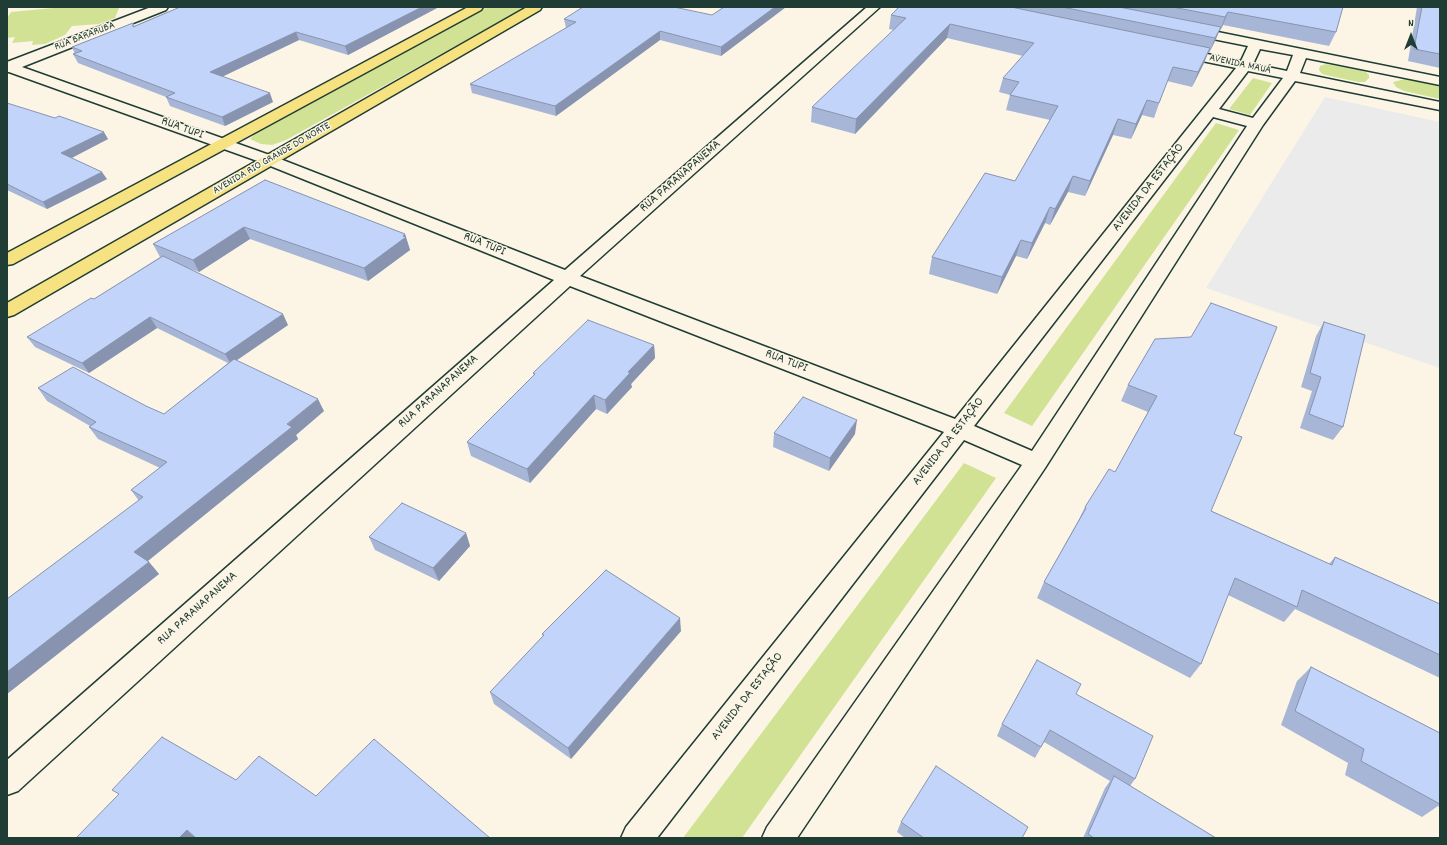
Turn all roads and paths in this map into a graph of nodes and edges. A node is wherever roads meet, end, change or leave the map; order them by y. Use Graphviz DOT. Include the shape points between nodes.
graph roads {
  1 [pos="162,7"];
  2 [pos="477,7"];
  3 [pos="536,7"];
  4 [pos="874,7"];
  5 [pos="1172,27"];
  6 [pos="1256,44"];
  7 [pos="1169,50"];
  8 [pos="1301,53"];
  9 [pos="1245,66"];
  10 [pos="8,67"];
  11 [pos="1388,71"];
  12 [pos="1292,76"];
  13 [pos="1440,81"];
  14 [pos="1383,94"];
  15 [pos="1440,106"];
  16 [pos="1210,111"];
  17 [pos="1256,124"];
  18 [pos="222,144"];
  19 [pos="269,160"];
  20 [pos="7,260"];
  21 [pos="567,278"];
  22 [pos="7,311"];
  23 [pos="959,429"];
  24 [pos="1037,462"];
  25 [pos="7,780"];
  26 [pos="637,838"];
  27 [pos="778,838"];
  1 -- 10 [label="street, RUA BARARUBA"];
  2 -- 18 [label="main road"];
  3 -- 19 [label="main road, AVENIDA RIO GRANDE DO NORTE"];
  4 -- 21 [label="street, RUA PARANAPANEMA"];
  5 -- 6 [label="street, AVENIDA MAUÁ"];
  6 -- 8 [label="street, AVENIDA MAUÁ"];
  6 -- 9 [label="street, AVENIDA DA ESTAÇÃO"];
  7 -- 9 [label="street, AVENIDA MAUÁ"];
  8 -- 11 [label="street, AVENIDA MAUÁ"];
  8 -- 12 [label="street"];
  9 -- 12 [label="street, AVENIDA MAUÁ"];
  9 -- 16 [label="street, AVENIDA DA ESTAÇÃO"];
  10 -- 18 [label="street, RUA TUPI"];
  11 -- 13 [label="street, AVENIDA MAUÁ"];
  11 -- 14 [label="street"];
  12 -- 14 [label="street, AVENIDA MAUÁ"];
  12 -- 17 [label="street"];
  14 -- 15 [label="street, AVENIDA MAUÁ"];
  16 -- 17 [label="street"];
  16 -- 23 [label="street, AVENIDA DA ESTAÇÃO"];
  17 -- 24 [label="street"];
  18 -- 19 [label="street, RUA TUPI"];
  18 -- 20 [label="main road"];
  19 -- 21 [label="street, RUA TUPI"];
  19 -- 22 [label="main road, AVENIDA RIO GRANDE DO NORTE"];
  21 -- 23 [label="street, RUA TUPI"];
  21 -- 25 [label="street, RUA PARANAPANEMA"];
  23 -- 24 [label="street, RUA TUPI"];
  23 -- 26 [label="street, AVENIDA DA ESTAÇÃO"];
  24 -- 27 [label="street"];
}
